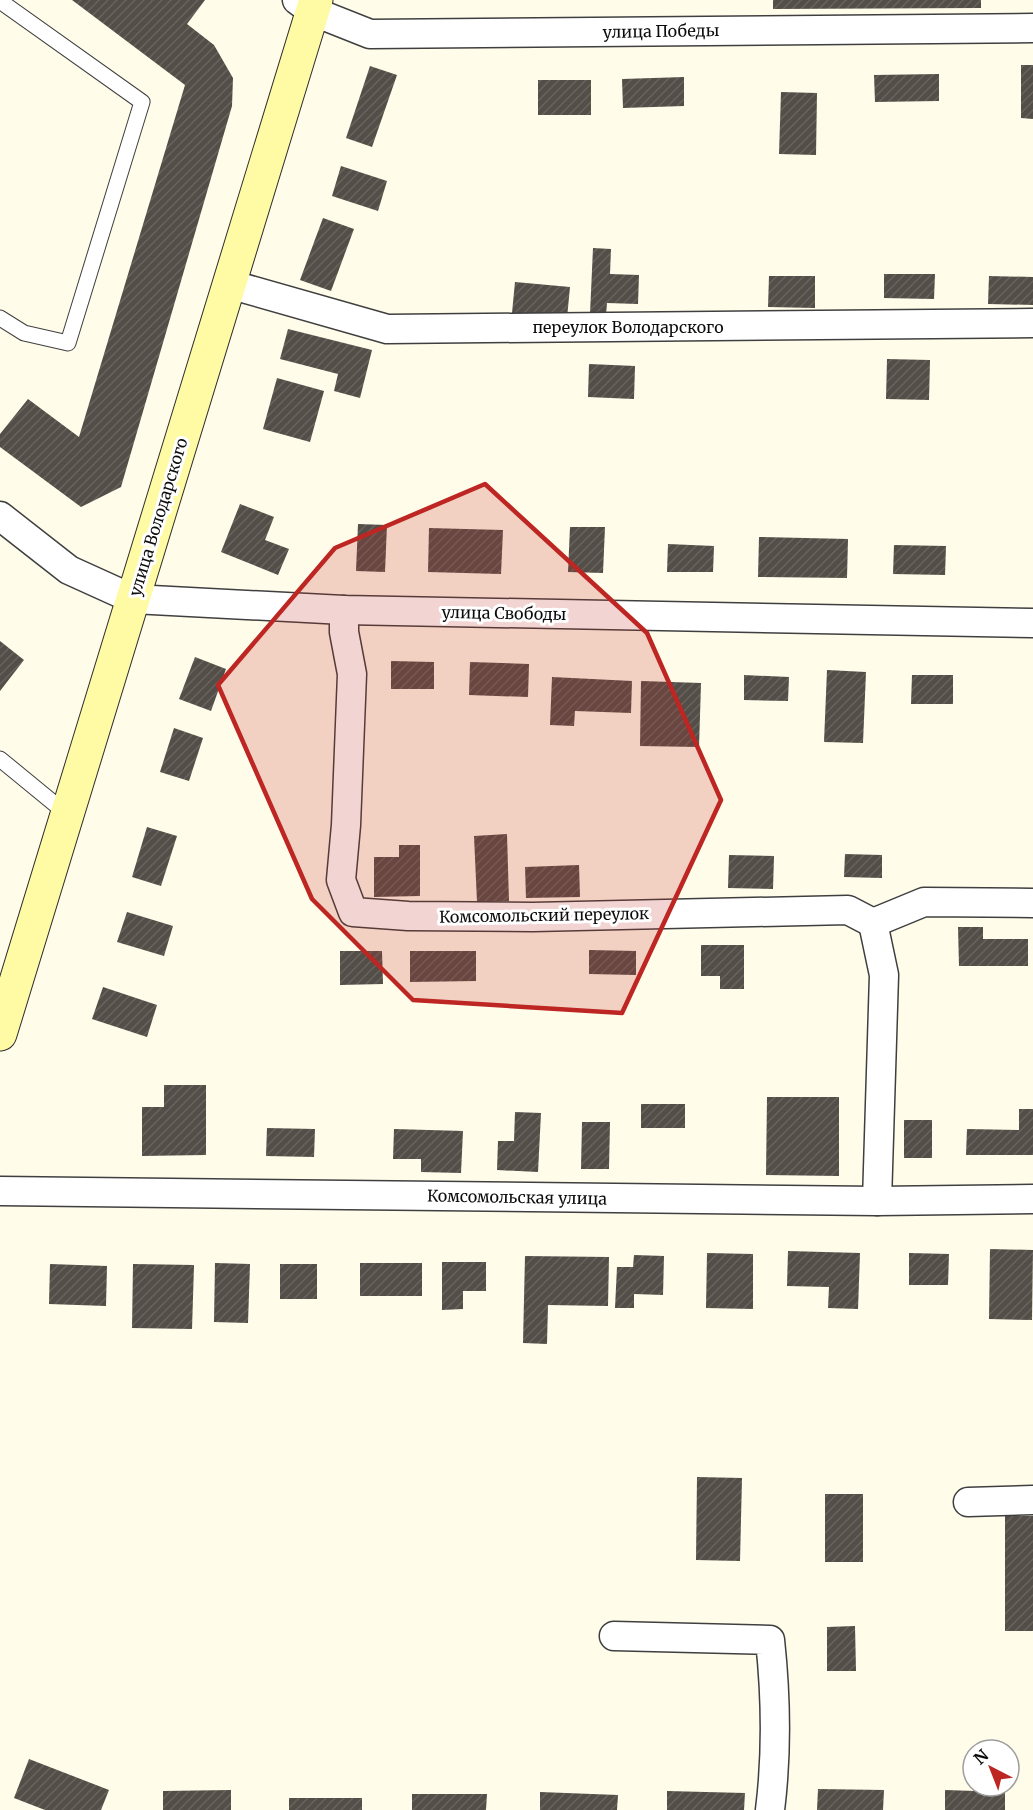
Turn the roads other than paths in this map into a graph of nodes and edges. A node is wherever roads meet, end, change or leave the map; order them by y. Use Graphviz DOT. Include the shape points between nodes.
graph roads {
  1 [pos="0,1"];
  2 [pos="308,4"];
  3 [pos="1033,28"];
  4 [pos="229,284"];
  5 [pos="0,318"];
  6 [pos="1033,323"];
  7 [pos="0,516"];
  8 [pos="133,599"];
  9 [pos="344,610"];
  10 [pos="1033,623"];
  11 [pos="0,759"];
  12 [pos="67,814"];
  13 [pos="1033,903"];
  14 [pos="873,923"];
  15 [pos="0,1034"];
  16 [pos="0,1191"];
  17 [pos="1033,1199"];
  18 [pos="878,1202"];
  19 [pos="1033,1500"];
  20 [pos="968,1502"];
  21 [pos="614,1636"];
  22 [pos="770,1810"];
  1 -- 5 [label="lane" via="142,102 68,343 24,333"];
  2 -- 3 [label="street, улица Победы" via="370,34"];
  2 -- 4 [label="main road, улица Володарского"];
  4 -- 6 [label="street, переулок Володарского" via="387,329"];
  4 -- 8 [label="main road, улица Володарского"];
  7 -- 8 [label="street, улица Свободы" via="69,570"];
  8 -- 9 [label="street, улица Свободы"];
  8 -- 12 [label="main road, улица Володарского"];
  9 -- 10 [label="street, улица Свободы"];
  9 -- 14 [label="street, Комсомольский переулок" via="352,674 341,880 353,912 533,917 848,910"];
  11 -- 12 [label="lane"];
  12 -- 15 [label="main road, улица Володарского"];
  13 -- 14 [label="street" via="924,902"];
  14 -- 18 [label="street" via="884,975"];
  16 -- 18 [label="street, Комсомольская улица"];
  17 -- 18 [label="street, Комсомольская улица"];
  19 -- 20 [label="street"];
  21 -- 22 [label="street" via="770,1640 775,1686"];
}
